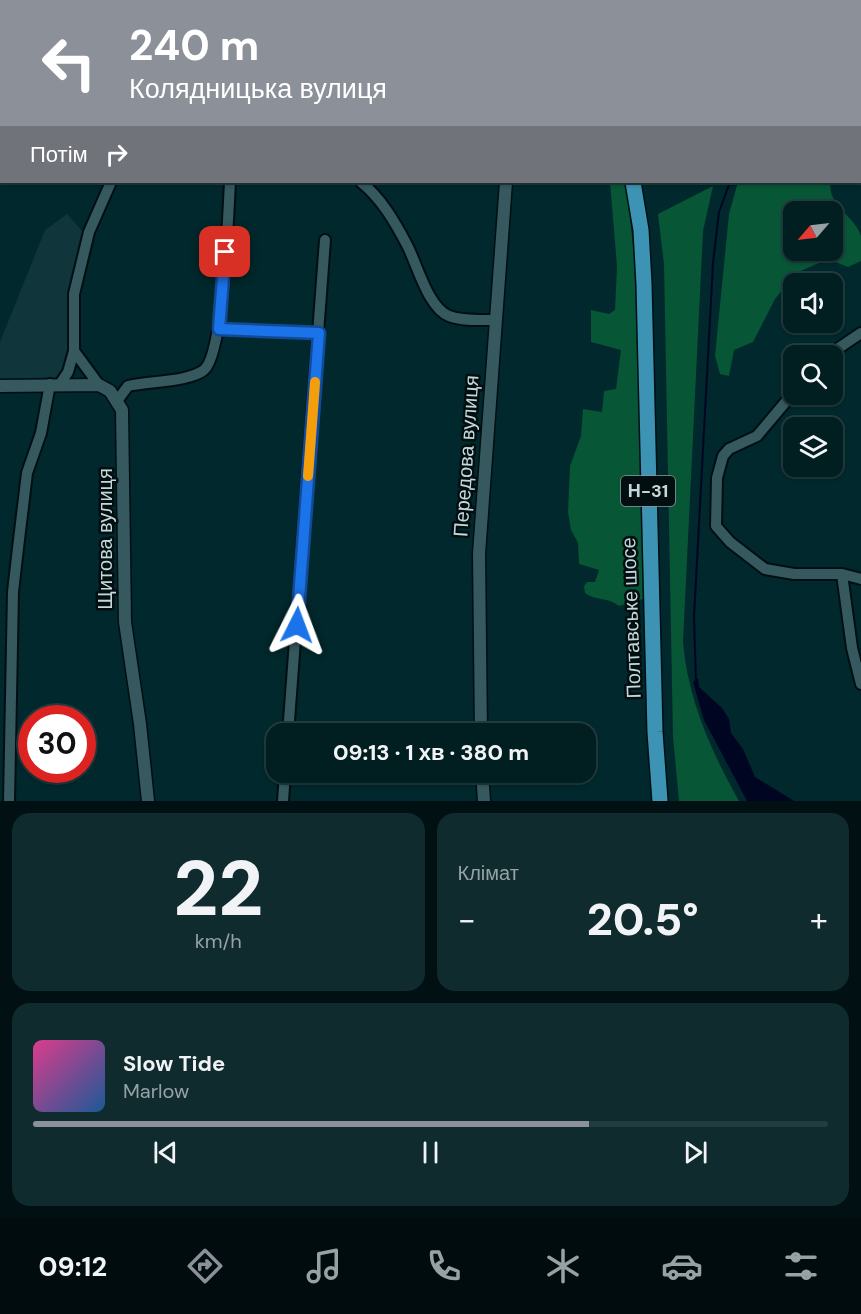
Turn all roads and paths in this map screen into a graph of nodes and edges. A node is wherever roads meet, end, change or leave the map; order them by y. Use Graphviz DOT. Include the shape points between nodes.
graph roads {
  1 [pos="111,183"];
  2 [pos="230,183"];
  3 [pos="362,183"];
  4 [pos="506,183"];
  5 [pos="633,183"];
  6 [pos="325,240"];
  7 [pos="495,320"];
  8 [pos="219,329"];
  9 [pos="319,333"];
  10 [pos="861,333"];
  11 [pos="843,345"];
  12 [pos="74,351"];
  13 [pos="55,384"];
  14 [pos="99,385"];
  15 [pos="0,386"];
  16 [pos="117,401"];
  17 [pos="783,405"];
  18 [pos="842,574"];
  19 [pos="861,579"];
  20 [pos="861,684"];
  21 [pos="289,723"];
  22 [pos="481,723"];
  23 [pos="284,783"];
  24 [pos="483,783"];
  25 [pos="9,801"];
  26 [pos="148,801"];
  27 [pos="283,801"];
  28 [pos="484,801"];
  29 [pos="660,801"];
  1 -- 12 [label="street" via="88,232 74,294"];
  2 -- 8 [label="street"];
  3 -- 7 [label="street" via="384,207 408,246 440,311 449,316"];
  4 -- 7 [label="street, Передова вулиця"];
  5 -- 29 [label="main road, Полтавське шосе / Н-31" via="644,284"];
  6 -- 9 [label="street"];
  7 -- 22 [label="street, Передова вулиця" via="479,554"];
  8 -- 9 [label="street"];
  8 -- 16 [label="street" via="212,359 204,370 191,377 128,386"];
  9 -- 21 [label="street"];
  10 -- 11 [label="street"];
  12 -- 13 [label="street" via="68,372"];
  12 -- 14 [label="street"];
  13 -- 14 [label="street"];
  13 -- 15 [label="street"];
  13 -- 25 [label="street" via="27,473 15,570"];
  14 -- 16 [label="street"];
  16 -- 26 [label="street, Щитова вулиця" via="124,423 125,621"];
  17 -- 18 [label="street" via="757,436 729,449 718,466 716,526 765,569 794,574"];
  18 -- 19 [label="street"];
  18 -- 20 [label="street"];
  23 -- 27 [label="street"];
  24 -- 28 [label="street"];
}
